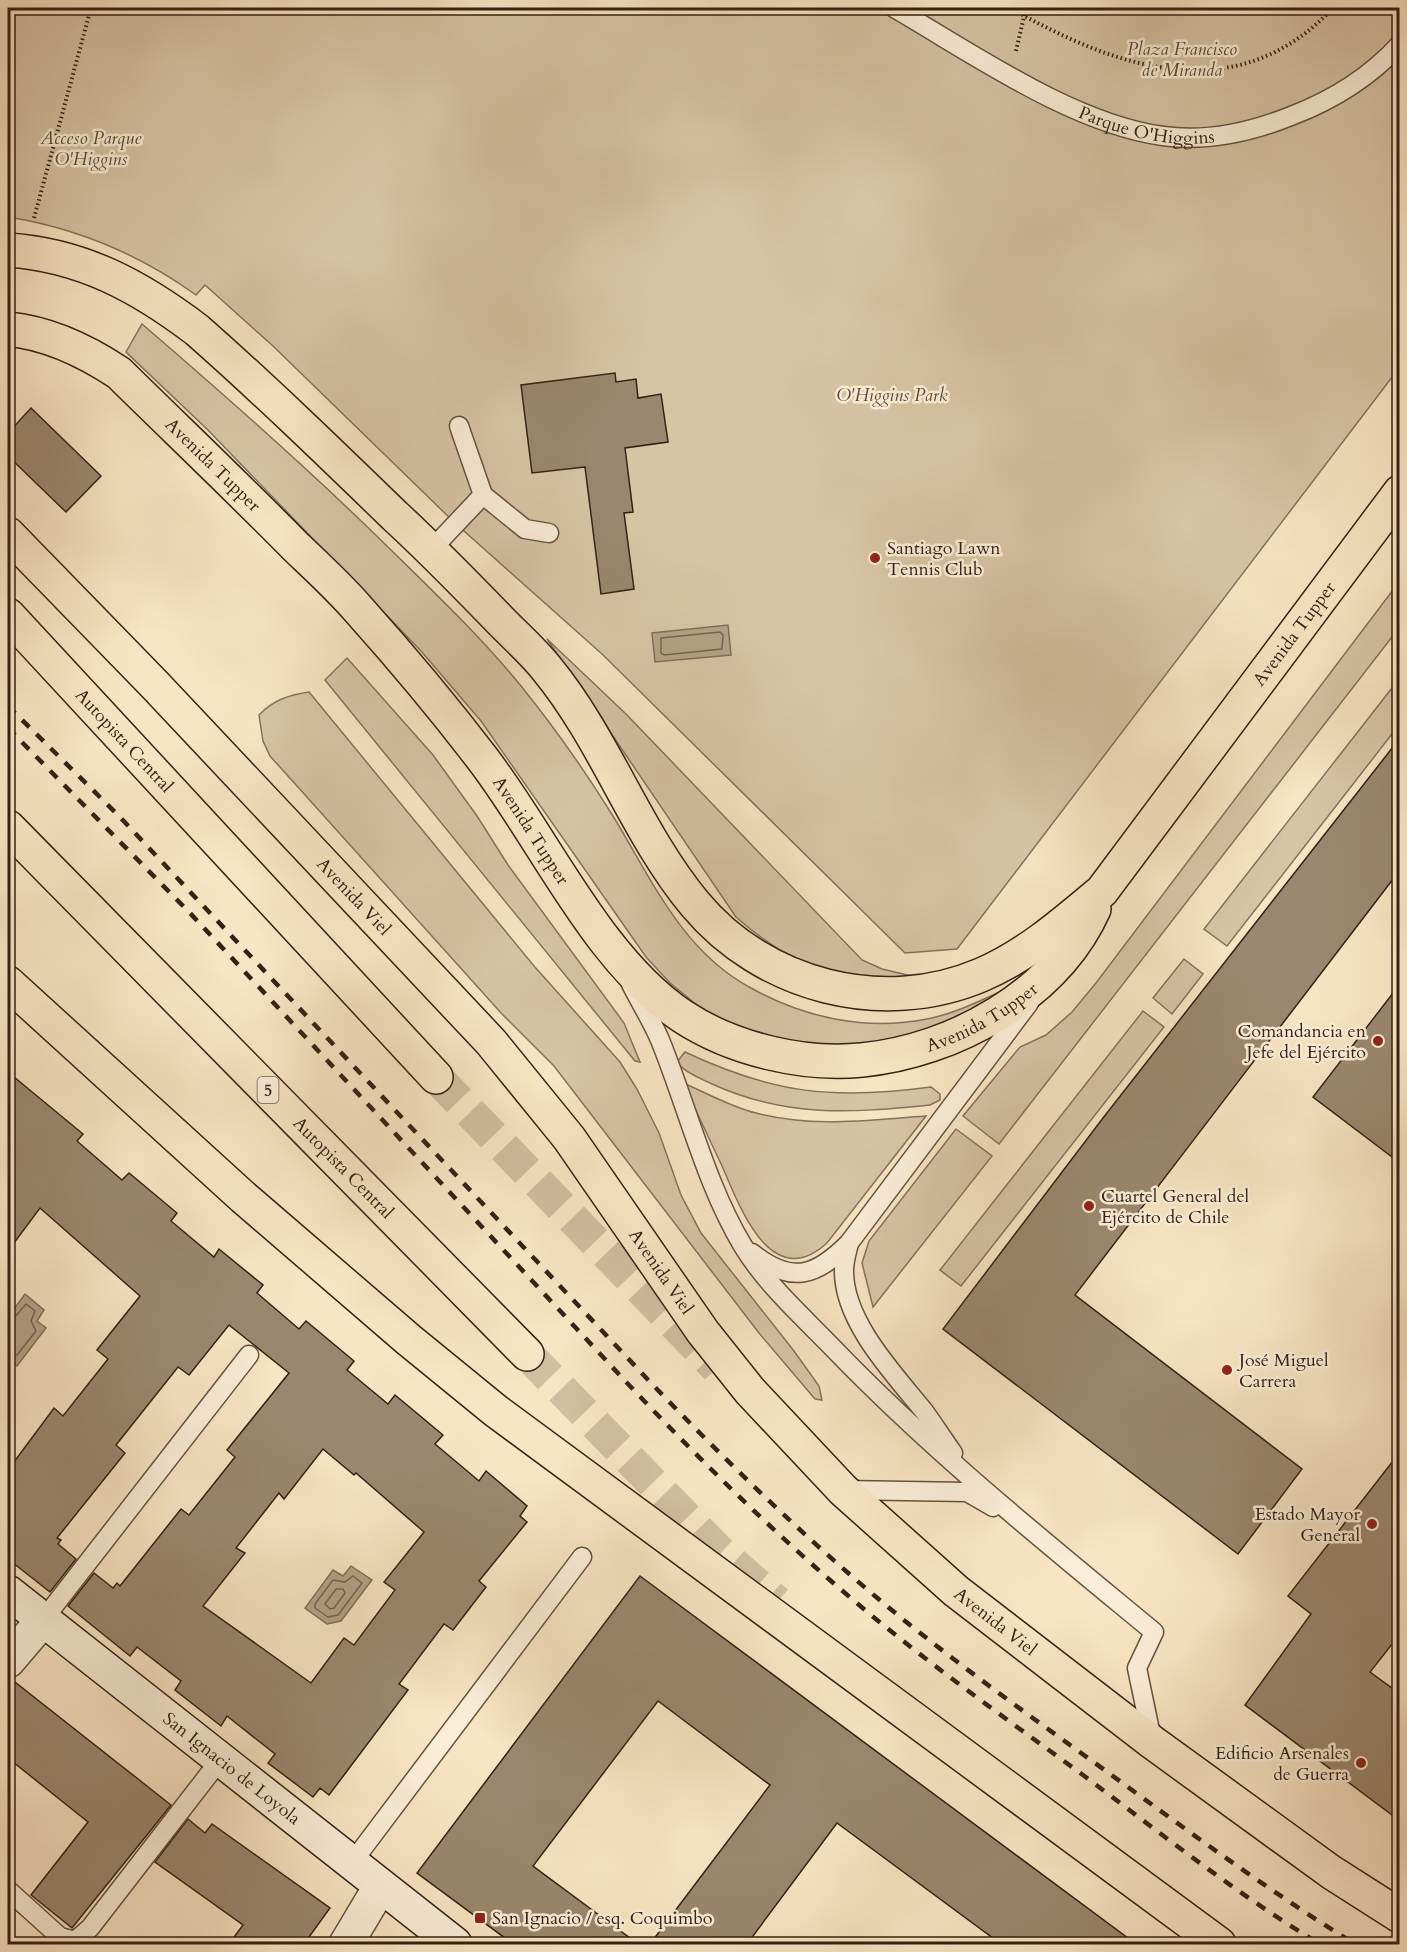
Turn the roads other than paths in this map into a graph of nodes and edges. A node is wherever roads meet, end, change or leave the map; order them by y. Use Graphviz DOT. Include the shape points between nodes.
graph roads {
  1 [pos="894,8"];
  2 [pos="1400,44"];
  3 [pos="17,250"];
  4 [pos="8,329"];
  5 [pos="459,426"];
  6 [pos="1400,492"];
  7 [pos="483,495"];
  8 [pos="549,533"];
  9 [pos="8,534"];
  10 [pos="431,550"];
  11 [pos="8,615"];
  12 [pos="8,827"];
  13 [pos="1102,891"];
  14 [pos="614,951"];
  15 [pos="1064,958"];
  16 [pos="8,983"];
  17 [pos="436,1077"];
  18 [pos="849,1243"];
  19 [pos="741,1244"];
  20 [pos="249,1354"];
  21 [pos="527,1354"];
  22 [pos="968,1474"];
  23 [pos="843,1490"];
  24 [pos="1018,1520"];
  25 [pos="582,1557"];
  26 [pos="8,1592"];
  27 [pos="43,1620"];
  28 [pos="8,1660"];
  29 [pos="1152,1742"];
  30 [pos="220,1760"];
  31 [pos="351,1864"];
  32 [pos="380,1887"];
  33 [pos="8,1890"];
  34 [pos="1400,1916"];
  35 [pos="346,1944"];
  36 [pos="455,1944"];
  37 [pos="1219,1944"];
  1 -- 2 [label="lane, Parque O'Higgins" via="1072,107 1130,129 1164,136 1218,136 1261,128 1323,103 1359,81"];
  3 -- 10 [label="main road, Avenida Tupper" via="60,258 119,278 179,316"];
  4 -- 14 [label="main road, Avenida Tupper" via="80,350 119,373 356,607 482,758"];
  5 -- 7 [label="lane"];
  6 -- 13 [label="main road, Avenida Tupper"];
  7 -- 8 [label="lane" via="525,529"];
  7 -- 10 [label="lane"];
  9 -- 23 [label="main road, Avenida Viel" via="491,1042 568,1138 709,1340 780,1425"];
  10 -- 13 [label="main road, Avenida Tupper" via="548,670 696,906 762,963 799,980 875,994 944,987 981,975 1017,955 1053,932"];
  11 -- 17 [label="main road, Autopista Central"];
  12 -- 21 [label="main road, Autopista Central / 5"];
  13 -- 15 [label="main road, Avenida Tupper"];
  14 -- 15 [label="main road, Avenida Tupper" via="644,985 699,1027 751,1047 825,1060 880,1057 926,1046 989,1018 1016,1001"];
  14 -- 19 [label="lane" via="659,1039 680,1100"];
  15 -- 18 [label="lane"];
  16 -- 37 [label="main road" via="225,1182 496,1411"];
  18 -- 19 [label="lane" via="828,1264 810,1273 764,1263"];
  18 -- 22 [label="lane" via="845,1278 865,1335"];
  19 -- 22 [label="lane" via="767,1280 853,1369"];
  20 -- 27 [label="lane"];
  22 -- 24 [label="lane"];
  23 -- 24 [label="lane" via="967,1492"];
  23 -- 29 [label="main road, Avenida Viel" via="957,1591"];
  24 -- 29 [label="lane" via="1154,1632 1137,1668"];
  25 -- 31 [label="lane"];
  26 -- 27 [label="street, San Ignacio de Loyola"];
  27 -- 28 [label="street"];
  27 -- 30 [label="street, San Ignacio de Loyola"];
  29 -- 34 [label="main road, Avenida Viel" via="1331,1872"];
  30 -- 31 [label="street, San Ignacio de Loyola"];
  30 -- 33 [label="lane" via="90,1928 75,1941 60,1937"];
  31 -- 32 [label="street, San Ignacio de Loyola"];
  32 -- 35 [label="street"];
  32 -- 36 [label="street, San Ignacio de Loyola"];
}
